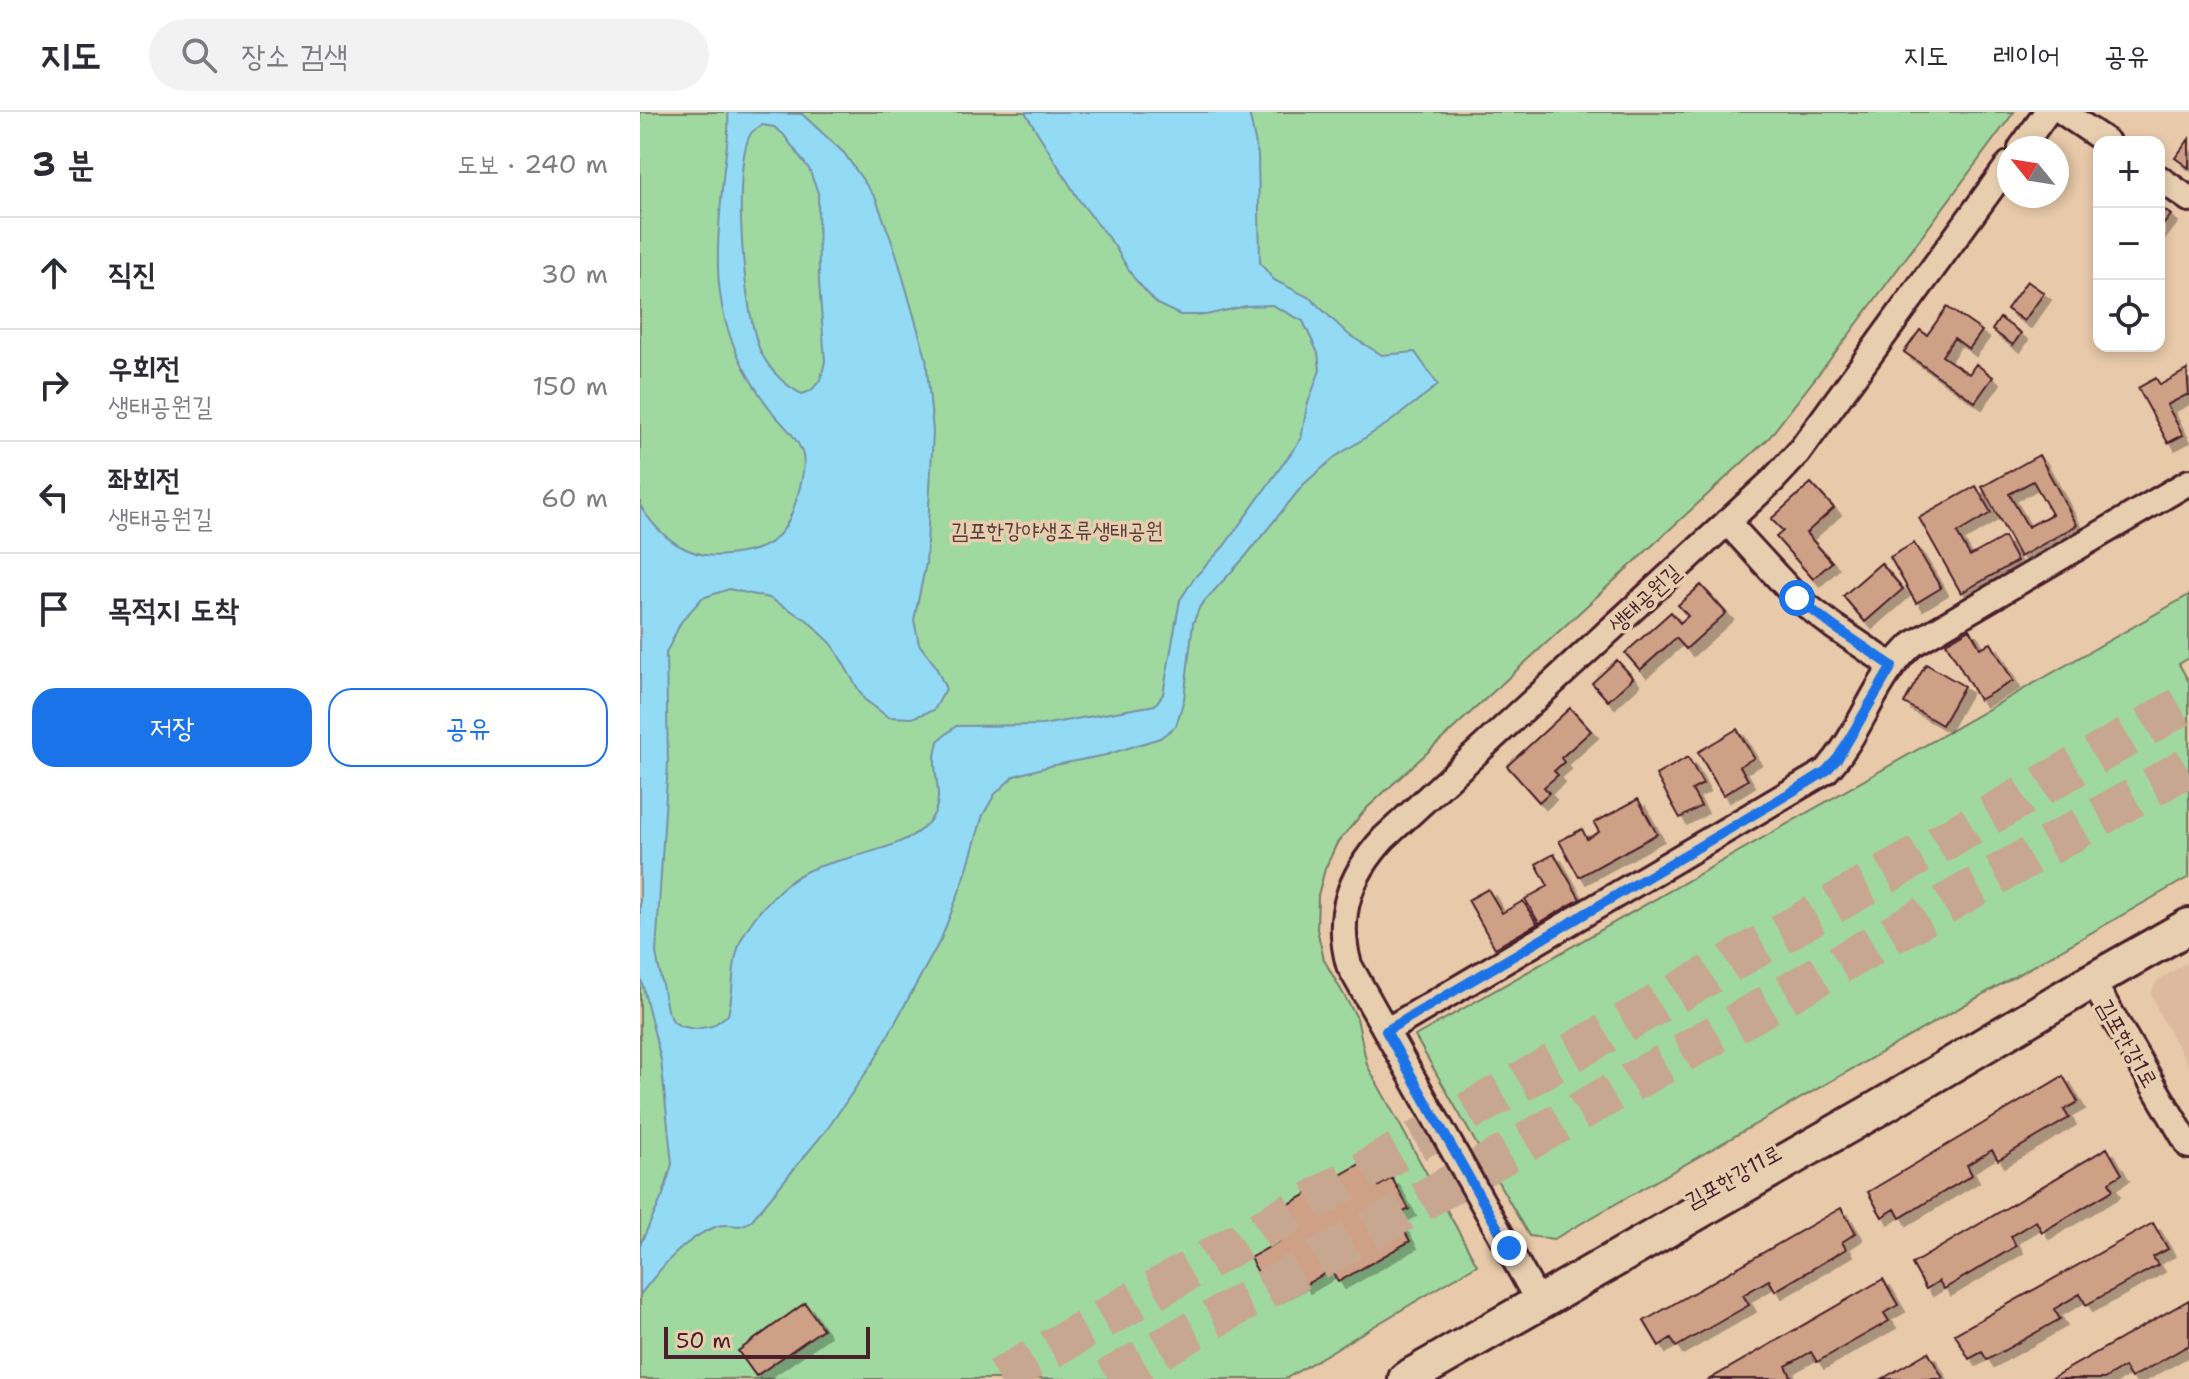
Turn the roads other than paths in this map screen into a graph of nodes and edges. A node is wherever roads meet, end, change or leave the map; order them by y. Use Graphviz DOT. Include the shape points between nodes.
graph roads {
  1 [pos="2047,112"];
  2 [pos="2063,112"];
  3 [pos="2030,136"];
  4 [pos="2098,136"];
  5 [pos="1997,180"];
  6 [pos="2165,182"];
  7 [pos="2189,199"];
  8 [pos="2189,482"];
  9 [pos="1727,522"];
  10 [pos="1892,666"];
  11 [pos="2189,926"];
  12 [pos="2092,981"];
  13 [pos="1386,1031"];
  14 [pos="2189,1146"];
  15 [pos="1535,1295"];
  16 [pos="1378,1379"];
  17 [pos="1406,1379"];
  1 -- 3 [label="street"];
  2 -- 4 [label="street"];
  5 -- 9 [label="street, 생태공원길" via="1805,444"];
  6 -- 7 [label="street"];
  8 -- 10 [label="street" via="1927,634"];
  9 -- 10 [label="street" via="1797,598"];
  9 -- 13 [label="street, 생태공원길" via="1384,838 1358,871 1344,910 1344,949"];
  10 -- 13 [label="street" via="1849,742 1826,771"];
  11 -- 12 [label="main road, 김포한강11로"];
  12 -- 14 [label="street, 김포한강1로"];
  12 -- 15 [label="main road, 김포한강11로" via="1882,1106"];
  13 -- 15 [label="street, 생태공원길"];
  15 -- 16 [label="main road, 김포한강11로"];
  15 -- 17 [label="main road, 김포한강11로"];
}
